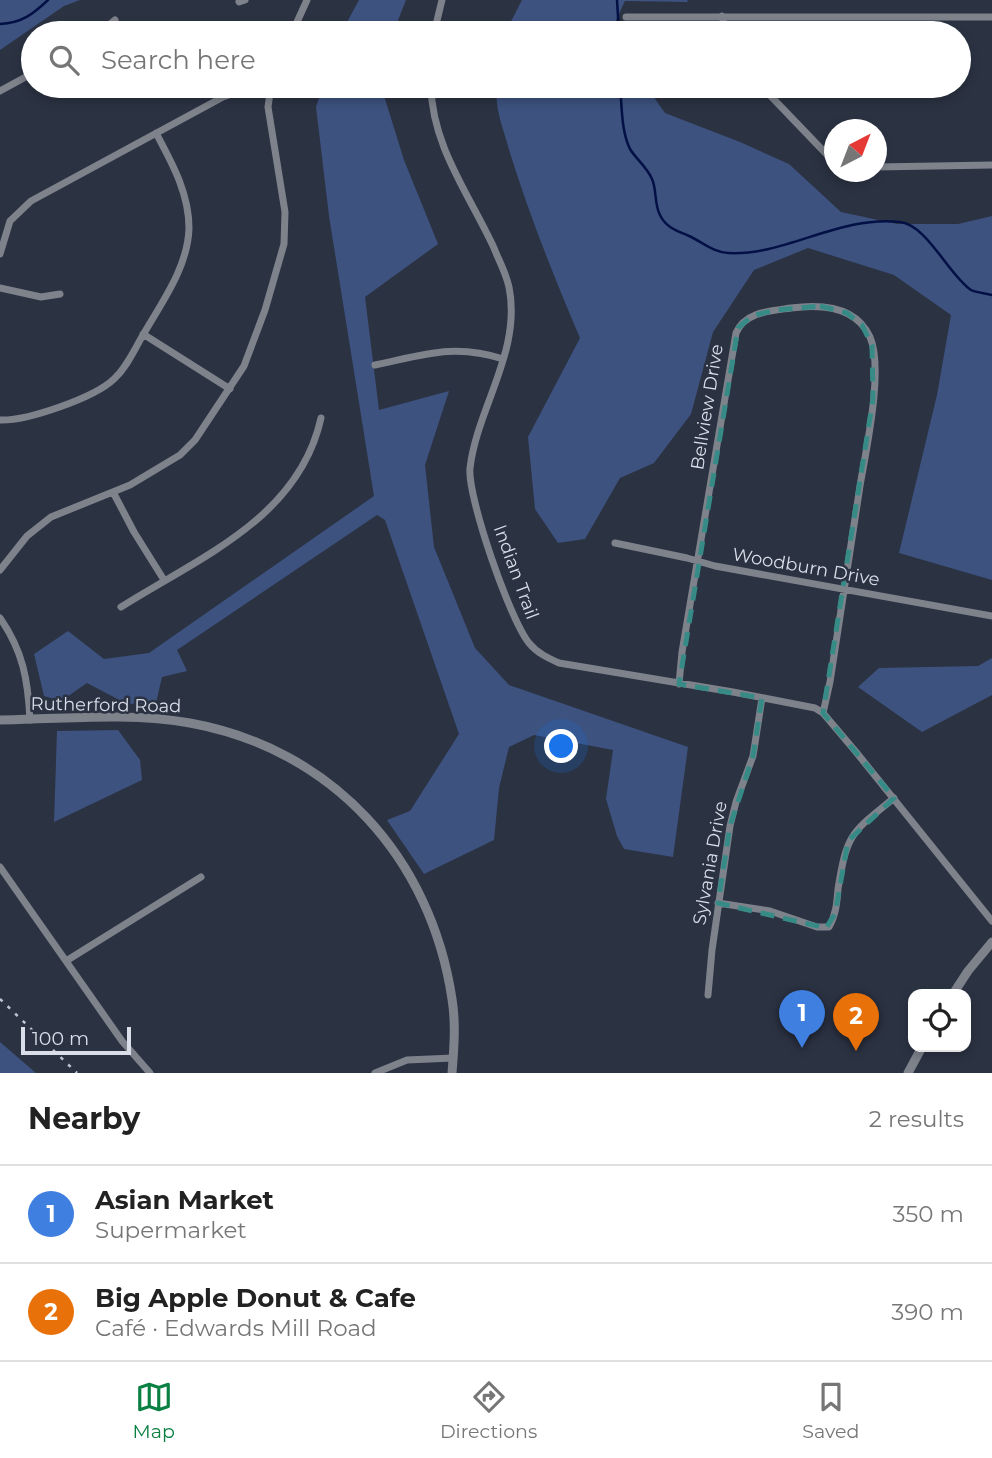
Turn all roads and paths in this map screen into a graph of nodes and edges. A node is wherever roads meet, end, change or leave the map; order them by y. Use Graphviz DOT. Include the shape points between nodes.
graph roads {
  1 [pos="307,0"];
  2 [pos="442,0"];
  3 [pos="722,16"];
  4 [pos="626,17"];
  5 [pos="992,17"];
  6 [pos="297,21"];
  7 [pos="437,21"];
  8 [pos="723,21"];
  9 [pos="21,80"];
  10 [pos="0,91"];
  11 [pos="223,98"];
  12 [pos="269,98"];
  13 [pos="432,98"];
  14 [pos="773,98"];
  15 [pos="156,133"];
  16 [pos="824,151"];
  17 [pos="992,165"];
  18 [pos="887,167"];
  19 [pos="0,254"];
  20 [pos="0,288"];
  21 [pos="60,294"];
  22 [pos="144,334"];
  23 [pos="503,359"];
  24 [pos="375,365"];
  25 [pos="230,389"];
  26 [pos="321,418"];
  27 [pos="0,420"];
  28 [pos="113,492"];
  29 [pos="615,543"];
  30 [pos="698,561"];
  31 [pos="0,570"];
  32 [pos="164,580"];
  33 [pos="845,590"];
  34 [pos="121,607"];
  35 [pos="992,616"];
  36 [pos="0,618"];
  37 [pos="679,684"];
  38 [pos="762,698"];
  39 [pos="823,713"];
  40 [pos="0,720"];
  41 [pos="30,720"];
  42 [pos="894,798"];
  43 [pos="0,867"];
  44 [pos="201,877"];
  45 [pos="718,903"];
  46 [pos="992,921"];
  47 [pos="992,942"];
  48 [pos="66,961"];
  49 [pos="956,989"];
  50 [pos="708,995"];
  51 [pos="919,1052"];
  52 [pos="453,1058"];
  53 [pos="150,1073"];
  54 [pos="375,1073"];
  55 [pos="452,1073"];
  56 [pos="908,1073"];
  1 -- 6 [label="street"];
  2 -- 7 [label="street"];
  3 -- 4 [label="street"];
  3 -- 5 [label="street"];
  3 -- 8 [label="street"];
  9 -- 10 [label="street"];
  11 -- 15 [label="street"];
  12 -- 25 [label="street" via="285,212 284,244 253,344"];
  13 -- 23 [label="street, Indian Trail" via="443,149 508,284 510,318"];
  14 -- 16 [label="street"];
  15 -- 19 [label="street" via="31,201 10,221"];
  15 -- 22 [label="street" via="184,191 188,234 176,276"];
  17 -- 18 [label="street"];
  20 -- 21 [label="street" via="41,297"];
  22 -- 25 [label="street"];
  22 -- 27 [label="street" via="116,378 98,391 26,417"];
  23 -- 24 [label="street" via="453,350"];
  23 -- 37 [label="street, Indian Trail" via="472,457 470,479 519,628 533,647 559,663"];
  25 -- 28 [label="street" via="180,456"];
  26 -- 32 [label="street" via="312,449 269,511"];
  28 -- 31 [label="street" via="38,526"];
  28 -- 32 [label="street"];
  29 -- 30 [label="street, Woodburn Drive"];
  30 -- 33 [label="street, Woodburn Drive"];
  30 -- 33 [label="street, Bellview Drive" via="738,328 756,314 829,307 862,325 874,355 869,429"];
  30 -- 37 [label="street, Bellview Drive"];
  32 -- 34 [label="street"];
  33 -- 35 [label="street, Woodburn Drive"];
  33 -- 39 [label="street, Bellview Drive"];
  36 -- 41 [label="street" via="16,642"];
  37 -- 38 [label="street, Indian Trail"];
  38 -- 39 [label="street, Indian Trail" via="810,706"];
  38 -- 45 [label="street, Sylvania Drive" via="754,756 730,826"];
  39 -- 42 [label="street"];
  40 -- 41 [label="street, Rutherford Road"];
  41 -- 52 [label="street, Rutherford Road" via="189,722 268,747 332,785 391,846 432,918 453,1000"];
  42 -- 45 [label="street" via="848,841 829,927"];
  42 -- 46 [label="street"];
  43 -- 48 [label="street"];
  44 -- 48 [label="street"];
  45 -- 50 [label="street, Sylvania Drive"];
  47 -- 49 [label="street"];
  48 -- 53 [label="street"];
  51 -- 56 [label="street"];
  52 -- 54 [label="street" via="407,1059"];
  52 -- 55 [label="street, Rutherford Road"];
}
